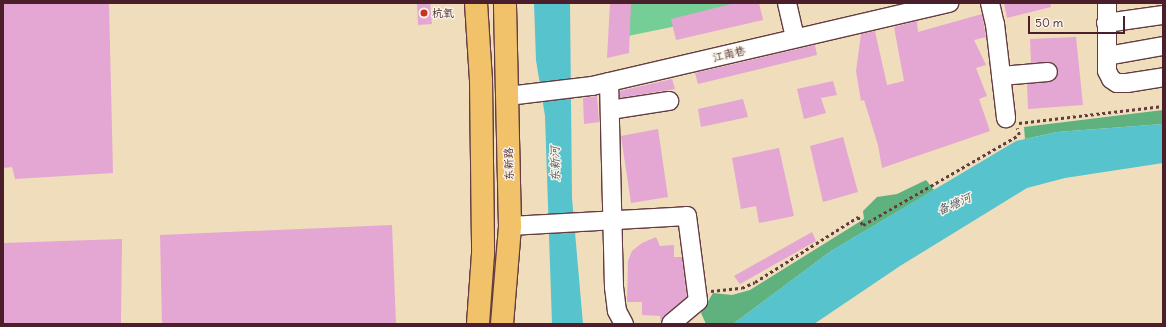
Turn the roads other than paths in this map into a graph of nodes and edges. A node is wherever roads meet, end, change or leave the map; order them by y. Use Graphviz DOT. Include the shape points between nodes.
graph roads {
  1 [pos="476,3"];
  2 [pos="505,3"];
  3 [pos="788,3"];
  4 [pos="949,3"];
  5 [pos="990,3"];
  6 [pos="1108,3"];
  7 [pos="1161,3"];
  8 [pos="906,8"];
  9 [pos="1163,15"];
  10 [pos="1106,23"];
  11 [pos="795,38"];
  12 [pos="1163,46"];
  13 [pos="1107,56"];
  14 [pos="1048,72"];
  15 [pos="1001,76"];
  16 [pos="1163,77"];
  17 [pos="609,82"];
  18 [pos="508,96"];
  19 [pos="669,101"];
  20 [pos="610,110"];
  21 [pos="1006,118"];
  22 [pos="612,221"];
  23 [pos="510,226"];
  24 [pos="478,324"];
  25 [pos="502,324"];
  26 [pos="624,324"];
  27 [pos="671,324"];
  1 -- 24 [label="main road" via="481,80 483,254"];
  2 -- 18 [label="main road, 东新路"];
  3 -- 11 [label="street"];
  4 -- 8 [label="street, 江南巷"];
  5 -- 15 [label="street"];
  6 -- 10 [label="street"];
  7 -- 9 [label="street"];
  8 -- 11 [label="street, 江南巷"];
  9 -- 10 [label="street"];
  10 -- 13 [label="street"];
  11 -- 17 [label="street, 江南巷"];
  12 -- 13 [label="street"];
  13 -- 16 [label="street" via="1107,71 1111,79 1117,83"];
  14 -- 15 [label="street"];
  15 -- 21 [label="street"];
  17 -- 18 [label="street, 江南巷"];
  17 -- 20 [label="street"];
  18 -- 23 [label="main road, 东新路"];
  19 -- 20 [label="street"];
  20 -- 22 [label="street"];
  22 -- 23 [label="street"];
  22 -- 26 [label="street" via="614,287 617,311"];
  22 -- 27 [label="street" via="687,216 698,301"];
  23 -- 25 [label="main road, 东新路"];
}
